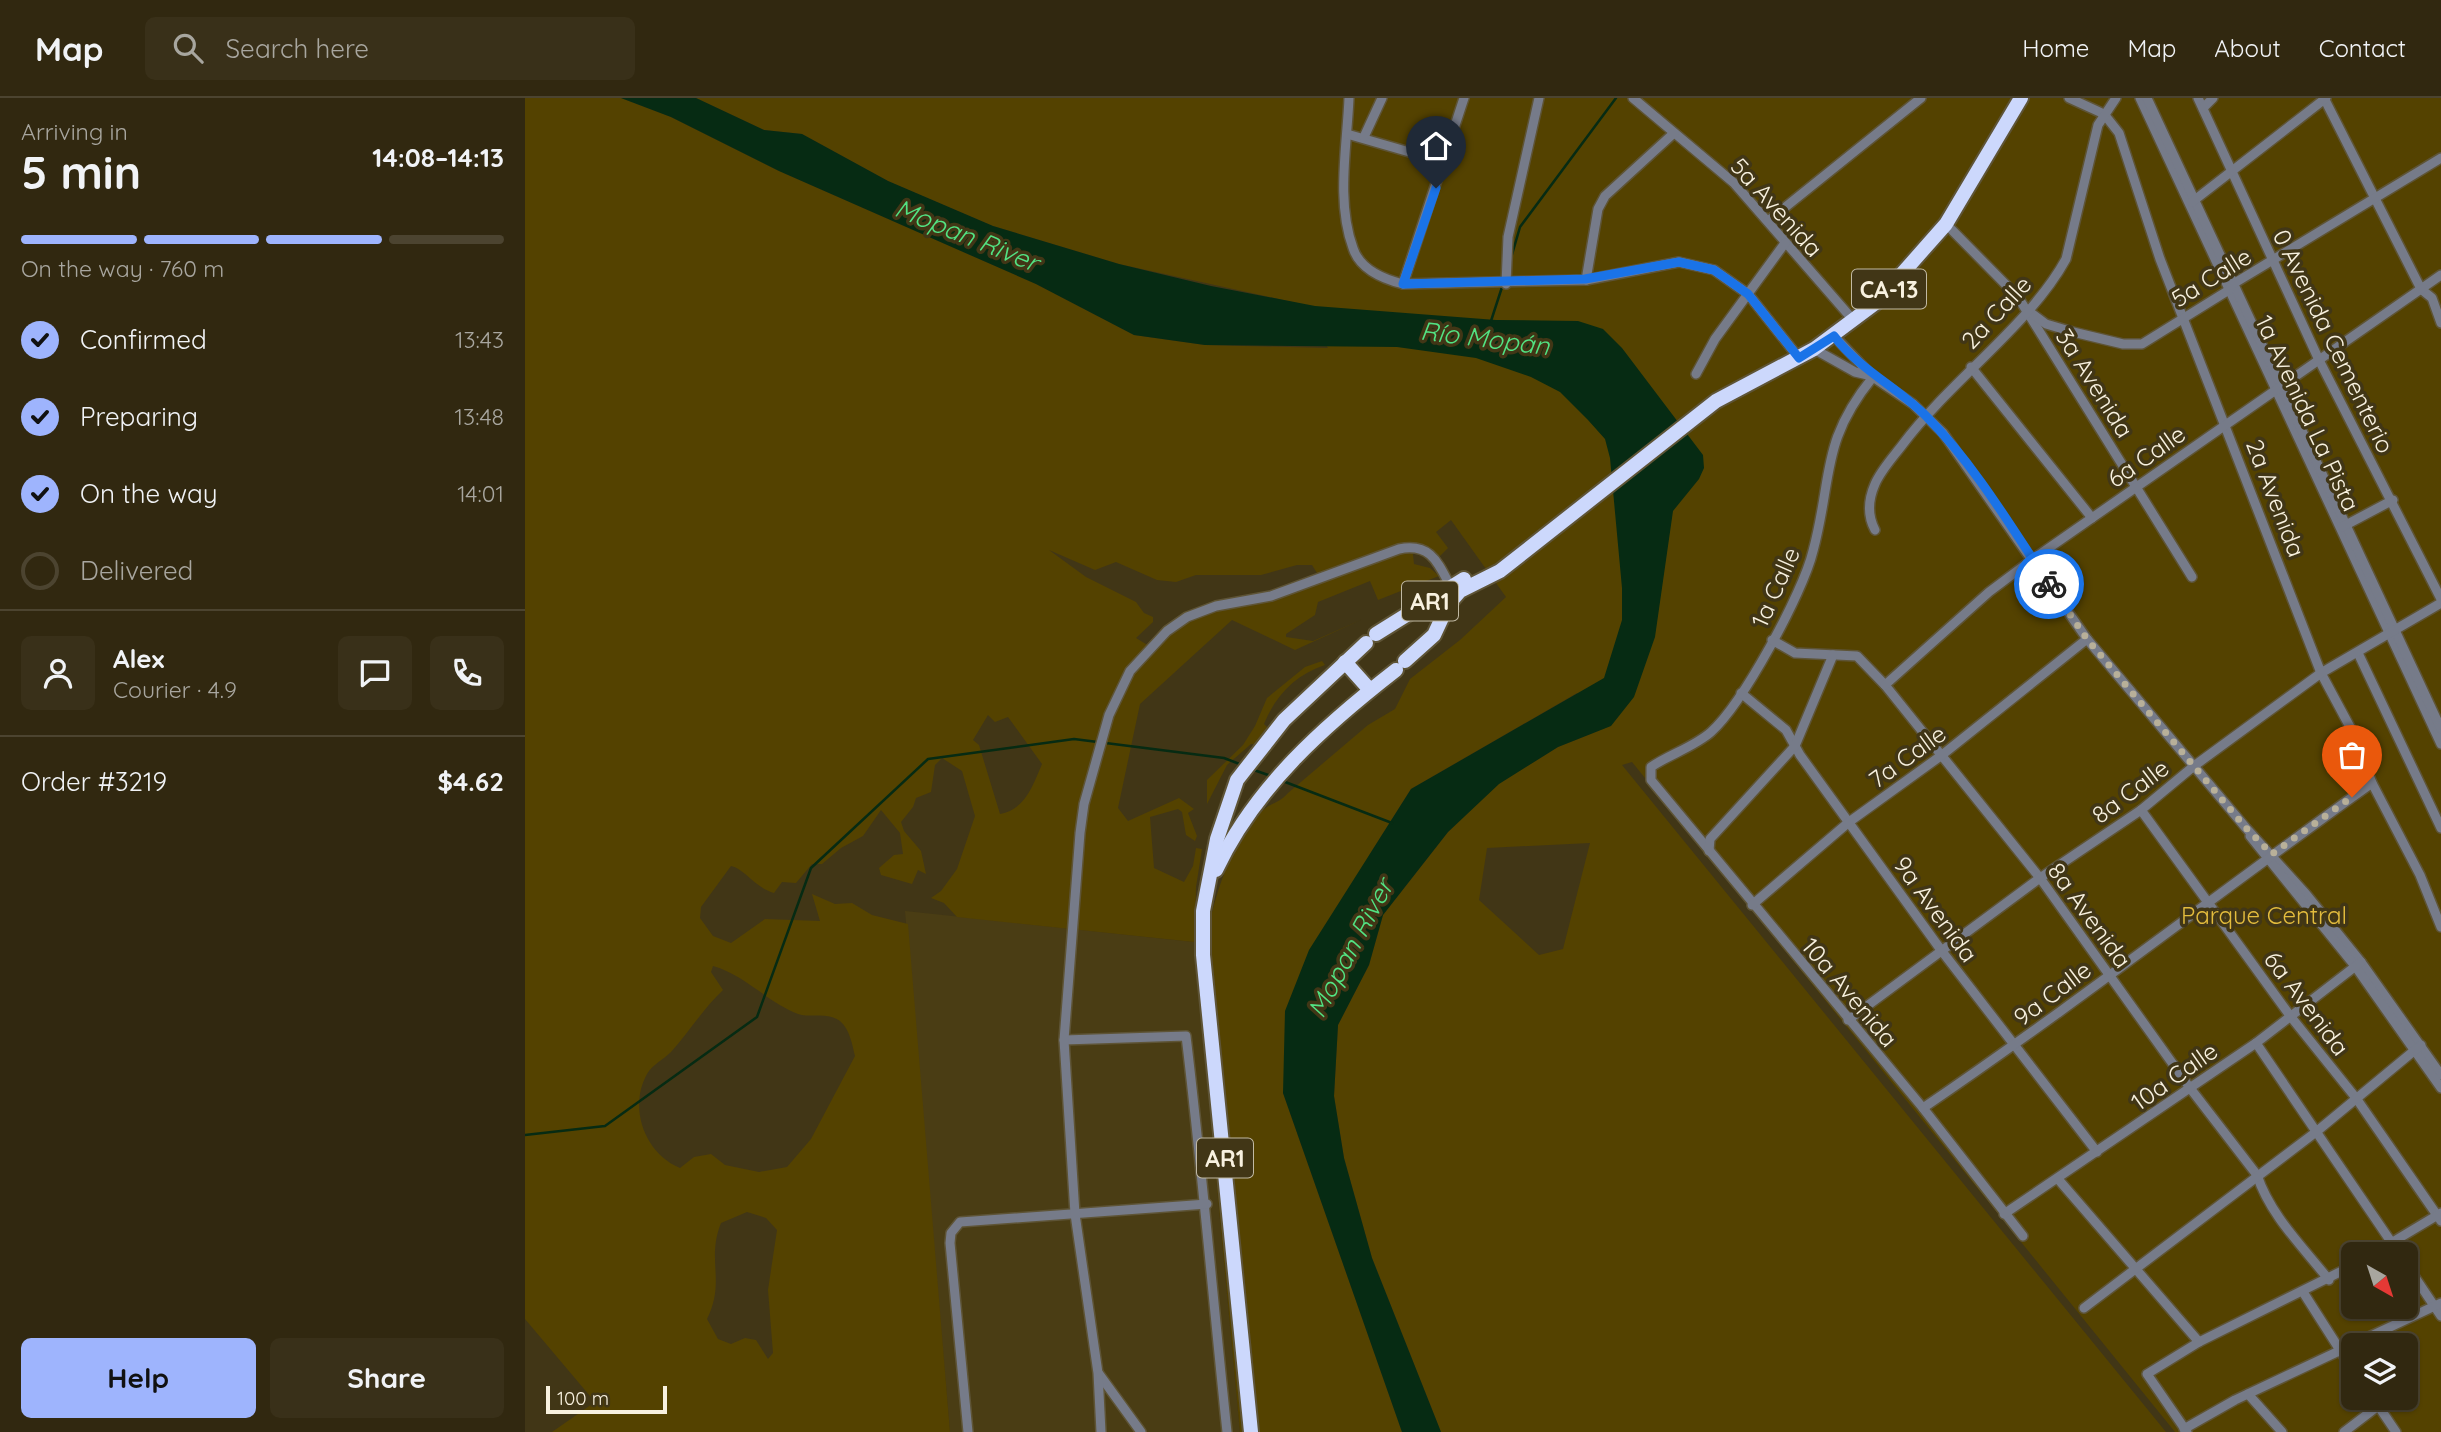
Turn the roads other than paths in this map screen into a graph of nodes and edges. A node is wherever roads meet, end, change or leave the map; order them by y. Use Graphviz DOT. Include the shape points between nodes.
graph roads {
  1 [pos="1349,98"];
  2 [pos="1382,98"];
  3 [pos="1464,98"];
  4 [pos="1539,98"];
  5 [pos="1633,98"];
  6 [pos="1921,98"];
  7 [pos="2021,98"];
  8 [pos="2069,98"];
  9 [pos="2116,98"];
  10 [pos="2140,98"];
  11 [pos="2147,98"];
  12 [pos="2198,98"];
  13 [pos="2213,98"];
  14 [pos="2325,98"];
  15 [pos="2203,108"];
  16 [pos="2104,114"];
  17 [pos="1674,133"];
  18 [pos="1347,134"];
  19 [pos="1364,137"];
  20 [pos="2172,158"];
  21 [pos="2441,158"];
  22 [pos="1444,162"];
  23 [pos="2231,172"];
  24 [pos="2377,199"];
  25 [pos="2193,202"];
  26 [pos="1768,221"];
  27 [pos="1945,224"];
  28 [pos="1785,243"];
  29 [pos="2272,261"];
  30 [pos="2441,275"];
  31 [pos="1585,279"];
  32 [pos="1403,284"];
  33 [pos="1506,284"];
  34 [pos="2231,287"];
  35 [pos="2421,289"];
  36 [pos="1748,294"];
  37 [pos="2027,310"];
  38 [pos="2184,316"];
  39 [pos="1854,321"];
  40 [pos="2441,323"];
  41 [pos="1834,336"];
  42 [pos="1814,349"];
  43 [pos="1799,358"];
  44 [pos="2319,360"];
  45 [pos="1971,367"];
  46 [pos="1696,374"];
  47 [pos="1873,377"];
  48 [pos="2279,387"];
  49 [pos="1925,414"];
  50 [pos="2226,422"];
  51 [pos="2136,488"];
  52 [pos="2393,500"];
  53 [pos="2092,517"];
  54 [pos="2344,526"];
  55 [pos="1875,530"];
  56 [pos="2033,559"];
  57 [pos="1489,573"];
  58 [pos="2192,577"];
  59 [pos="1453,591"];
  60 [pos="2441,601"];
  61 [pos="2390,631"];
  62 [pos="2087,639"];
  63 [pos="1772,640"];
  64 [pos="2358,653"];
  65 [pos="1833,655"];
  66 [pos="1345,662"];
  67 [pos="2321,673"];
  68 [pos="1885,685"];
  69 [pos="1370,690"];
  70 [pos="1741,693"];
  71 [pos="2441,729"];
  72 [pos="2441,744"];
  73 [pos="1795,746"];
  74 [pos="1942,755"];
  75 [pos="2194,766"];
  76 [pos="1650,772"];
  77 [pos="2372,783"];
  78 [pos="2141,810"];
  79 [pos="1849,822"];
  80 [pos="2441,828"];
  81 [pos="1709,851"];
  82 [pos="2269,856"];
  83 [pos="2040,878"];
  84 [pos="1209,884"];
  85 [pos="2207,901"];
  86 [pos="1752,905"];
  87 [pos="2441,927"];
  88 [pos="1941,950"];
  89 [pos="2358,964"];
  90 [pos="2108,975"];
  91 [pos="2291,1017"];
  92 [pos="1848,1020"];
  93 [pos="1064,1040"];
  94 [pos="2256,1043"];
  95 [pos="2014,1046"];
  96 [pos="2418,1047"];
  97 [pos="2441,1075"];
  98 [pos="2190,1088"];
  99 [pos="2441,1088"];
  100 [pos="2356,1098"];
  101 [pos="1923,1108"];
  102 [pos="2316,1132"];
  103 [pos="2097,1152"];
  104 [pos="2257,1175"];
  105 [pos="2058,1179"];
  106 [pos="1207,1204"];
  107 [pos="1075,1214"];
  108 [pos="2004,1214"];
  109 [pos="2440,1216"];
  110 [pos="2024,1236"];
  111 [pos="2392,1242"];
  112 [pos="2134,1270"];
  113 [pos="2341,1273"];
  114 [pos="2329,1280"];
  115 [pos="2419,1281"];
  116 [pos="2303,1292"];
  117 [pos="2437,1304"];
  118 [pos="2084,1308"];
  119 [pos="2441,1316"];
  120 [pos="2199,1342"];
  121 [pos="2339,1351"];
  122 [pos="2341,1354"];
  123 [pos="1098,1373"];
  124 [pos="2248,1394"];
  125 [pos="2367,1410"];
  126 [pos="2381,1410"];
  127 [pos="2185,1431"];
  128 [pos="968,1432"];
  129 [pos="1101,1432"];
  130 [pos="1141,1432"];
  131 [pos="1227,1432"];
  132 [pos="1251,1432"];
  133 [pos="2282,1432"];
  134 [pos="2344,1432"];
  135 [pos="2396,1432"];
  1 -- 18 [label="street"];
  2 -- 19 [label="street"];
  3 -- 22 [label="street"];
  4 -- 33 [label="street" via="1508,237"];
  5 -- 17 [label="street, 5a Avenida"];
  6 -- 26 [label="street"];
  7 -- 27 [label="highway, CA-13"];
  8 -- 16 [label="street"];
  9 -- 16 [label="street, 2a Calle"];
  10 -- 20 [label="street, 1a Avenida La Pista"];
  11 -- 20 [label="street, 1a Avenida La Pista"];
  12 -- 15 [label="street, 0 Avenida Cementerio"];
  13 -- 15 [label="street"];
  14 -- 23 [label="street"];
  14 -- 24 [label="street"];
  15 -- 23 [label="street, 0 Avenida Cementerio"];
  16 -- 37 [label="street, 2a Calle" via="2094,136 2066,259"];
  16 -- 38 [label="street, 2a Avenida" via="2119,133 2160,259"];
  17 -- 26 [label="street, 5a Avenida" via="1734,183"];
  17 -- 31 [label="street" via="1605,196 1598,209"];
  18 -- 19 [label="street"];
  18 -- 32 [label="street" via="1343,190 1353,250 1381,279"];
  19 -- 22 [label="street"];
  20 -- 25 [label="street, 1a Avenida La Pista"];
  21 -- 24 [label="street, 5a Calle"];
  22 -- 32 [label="street"];
  23 -- 25 [label="street"];
  23 -- 29 [label="street, 0 Avenida Cementerio"];
  24 -- 29 [label="street, 5a Calle"];
  24 -- 35 [label="street"];
  25 -- 34 [label="street, 1a Avenida La Pista"];
  26 -- 28 [label="street, 5a Avenida"];
  27 -- 37 [label="street, 3a Avenida" via="2006,282"];
  27 -- 39 [label="highway, CA-13" via="1877,302"];
  28 -- 36 [label="street"];
  28 -- 39 [label="street, 5a Avenida"];
  29 -- 34 [label="street, 5a Calle"];
  29 -- 44 [label="street, 0 Avenida Cementerio"];
  30 -- 35 [label="street, 6a Calle"];
  31 -- 33 [label="street"];
  31 -- 36 [label="street" via="1679,262 1714,270"];
  32 -- 33 [label="street"];
  34 -- 38 [label="street, 5a Calle"];
  34 -- 48 [label="street, 1a Avenida La Pista"];
  35 -- 40 [label="street" via="2432,298"];
  35 -- 44 [label="street, 6a Calle"];
  36 -- 43 [label="street"];
  36 -- 46 [label="street"];
  37 -- 38 [label="street, 5a Calle" via="2046,324 2133,345 2142,344"];
  37 -- 45 [label="street, 2a Calle"];
  37 -- 51 [label="street, 3a Avenida"];
  38 -- 50 [label="street, 2a Avenida"];
  39 -- 41 [label="highway, CA-13"];
  41 -- 42 [label="highway, CA-13"];
  41 -- 47 [label="street"];
  42 -- 43 [label="highway, CA-13"];
  42 -- 47 [label="street"];
  43 -- 57 [label="highway, CA-13" via="1727,394 1570,517"];
  44 -- 48 [label="street, 6a Calle"];
  44 -- 52 [label="street, 0 Avenida Cementerio"];
  45 -- 49 [label="street, 2a Calle"];
  45 -- 53 [label="street"];
  47 -- 49 [label="street"];
  47 -- 63 [label="street, 1a Calle" via="1839,428 1813,553"];
  48 -- 50 [label="street, 6a Calle"];
  48 -- 54 [label="street, 1a Avenida La Pista"];
  49 -- 55 [label="street, 2a Calle" via="1875,482 1869,503"];
  49 -- 56 [label="street"];
  50 -- 51 [label="street, 6a Calle"];
  50 -- 67 [label="street, 2a Avenida"];
  51 -- 53 [label="street, 6a Calle"];
  51 -- 58 [label="street, 3a Avenida"];
  52 -- 54 [label="street"];
  52 -- 60 [label="street, 0 Avenida Cementerio"];
  53 -- 56 [label="street, 6a Calle"];
  54 -- 61 [label="street, 1a Avenida La Pista"];
  56 -- 62 [label="street"];
  56 -- 68 [label="street, 6a Calle"];
  57 -- 59 [label="highway, AR1"];
  59 -- 66 [label="highway, AR1" via="1371,639"];
  59 -- 69 [label="highway, AR1" via="1434,635"];
  59 -- 93 [label="street" via="1432,553 1411,547 1271,596 1203,609 1149,648 1117,693 1084,804"];
  60 -- 61 [label="street, 8a Calle"];
  61 -- 64 [label="street, 8a Calle"];
  61 -- 71 [label="street, 1a Avenida La Pista"];
  61 -- 72 [label="street, 1a Avenida La Pista"];
  62 -- 74 [label="street, 7a Calle"];
  62 -- 75 [label="street"];
  63 -- 65 [label="street, 8a Avenida" via="1795,653"];
  63 -- 70 [label="street, 1a Calle"];
  64 -- 67 [label="street, 8a Calle"];
  64 -- 80 [label="street"];
  65 -- 68 [label="street, 8a Avenida" via="1857,656"];
  65 -- 73 [label="street"];
  66 -- 69 [label="highway"];
  66 -- 84 [label="highway, AR1" via="1284,720 1237,780 1221,821"];
  67 -- 75 [label="street, 8a Calle"];
  67 -- 77 [label="street, 2a Avenida" via="2350,727"];
  68 -- 74 [label="street, 8a Avenida"];
  69 -- 84 [label="highway, AR1" via="1272,782 1229,844"];
  70 -- 73 [label="street, 9a Avenida" via="1778,722"];
  70 -- 76 [label="street, 1a Calle" via="1709,734 1651,767"];
  73 -- 79 [label="street, 9a Avenida"];
  73 -- 81 [label="street" via="1710,839"];
  74 -- 79 [label="street, 7a Calle"];
  74 -- 83 [label="street, 8a Avenida"];
  75 -- 78 [label="street, 8a Calle"];
  75 -- 82 [label="street"];
  76 -- 81 [label="street, 10a Avenida" via="1651,780"];
  77 -- 82 [label="street, 9a Calle"];
  77 -- 87 [label="street, 2a Avenida" via="2420,875"];
  78 -- 83 [label="street, 8a Calle"];
  78 -- 85 [label="street, 6a Avenida"];
  79 -- 86 [label="street, 7a Calle"];
  79 -- 88 [label="street, 9a Avenida"];
  81 -- 86 [label="street, 10a Avenida"];
  82 -- 85 [label="street, 9a Calle"];
  82 -- 89 [label="street"];
  83 -- 88 [label="street, 8a Calle"];
  83 -- 90 [label="street, 8a Avenida"];
  84 -- 132 [label="highway, AR1" via="1203,911 1203,955"];
  85 -- 90 [label="street, 9a Calle"];
  85 -- 91 [label="street, 6a Avenida"];
  86 -- 92 [label="street, 10a Avenida"];
  88 -- 92 [label="street, 8a Calle"];
  88 -- 95 [label="street, 9a Avenida"];
  89 -- 91 [label="street, 10a Calle"];
  89 -- 96 [label="street"];
  90 -- 95 [label="street, 9a Calle"];
  90 -- 98 [label="street, 8a Avenida"];
  91 -- 94 [label="street, 10a Calle"];
  91 -- 100 [label="street, 6a Avenida"];
  92 -- 101 [label="street, 10a Avenida"];
  93 -- 106 [label="street" via="1186,1036"];
  93 -- 107 [label="street"];
  94 -- 98 [label="street, 10a Calle"];
  94 -- 102 [label="street"];
  95 -- 101 [label="street, 9a Calle"];
  95 -- 103 [label="street, 9a Avenida"];
  96 -- 97 [label="street"];
  96 -- 99 [label="street"];
  96 -- 100 [label="street"];
  98 -- 103 [label="street, 10a Calle"];
  98 -- 104 [label="street, 8a Avenida"];
  100 -- 102 [label="street"];
  100 -- 109 [label="street, 6a Avenida"];
  101 -- 108 [label="street, 10a Avenida"];
  102 -- 104 [label="street"];
  102 -- 111 [label="street"];
  103 -- 105 [label="street, 10a Calle"];
  104 -- 112 [label="street"];
  104 -- 114 [label="street, 8a Avenida" via="2273,1208"];
  105 -- 108 [label="street, 10a Calle"];
  105 -- 112 [label="street"];
  106 -- 107 [label="street"];
  106 -- 131 [label="street"];
  107 -- 123 [label="street"];
  107 -- 128 [label="street" via="960,1222 951,1233"];
  108 -- 110 [label="street, 10a Avenida"];
  109 -- 111 [label="street"];
  112 -- 118 [label="street"];
  112 -- 120 [label="street"];
  113 -- 114 [label="street"];
  114 -- 116 [label="street"];
  115 -- 117 [label="street"];
  116 -- 120 [label="street"];
  116 -- 121 [label="street"];
  117 -- 119 [label="street"];
  117 -- 121 [label="street"];
  120 -- 127 [label="street" via="2147,1374"];
  121 -- 122 [label="street"];
  121 -- 124 [label="street"];
  123 -- 129 [label="street"];
  123 -- 130 [label="street"];
  124 -- 127 [label="street"];
  124 -- 133 [label="street"];
  125 -- 134 [label="street"];
  126 -- 135 [label="street"];
}
